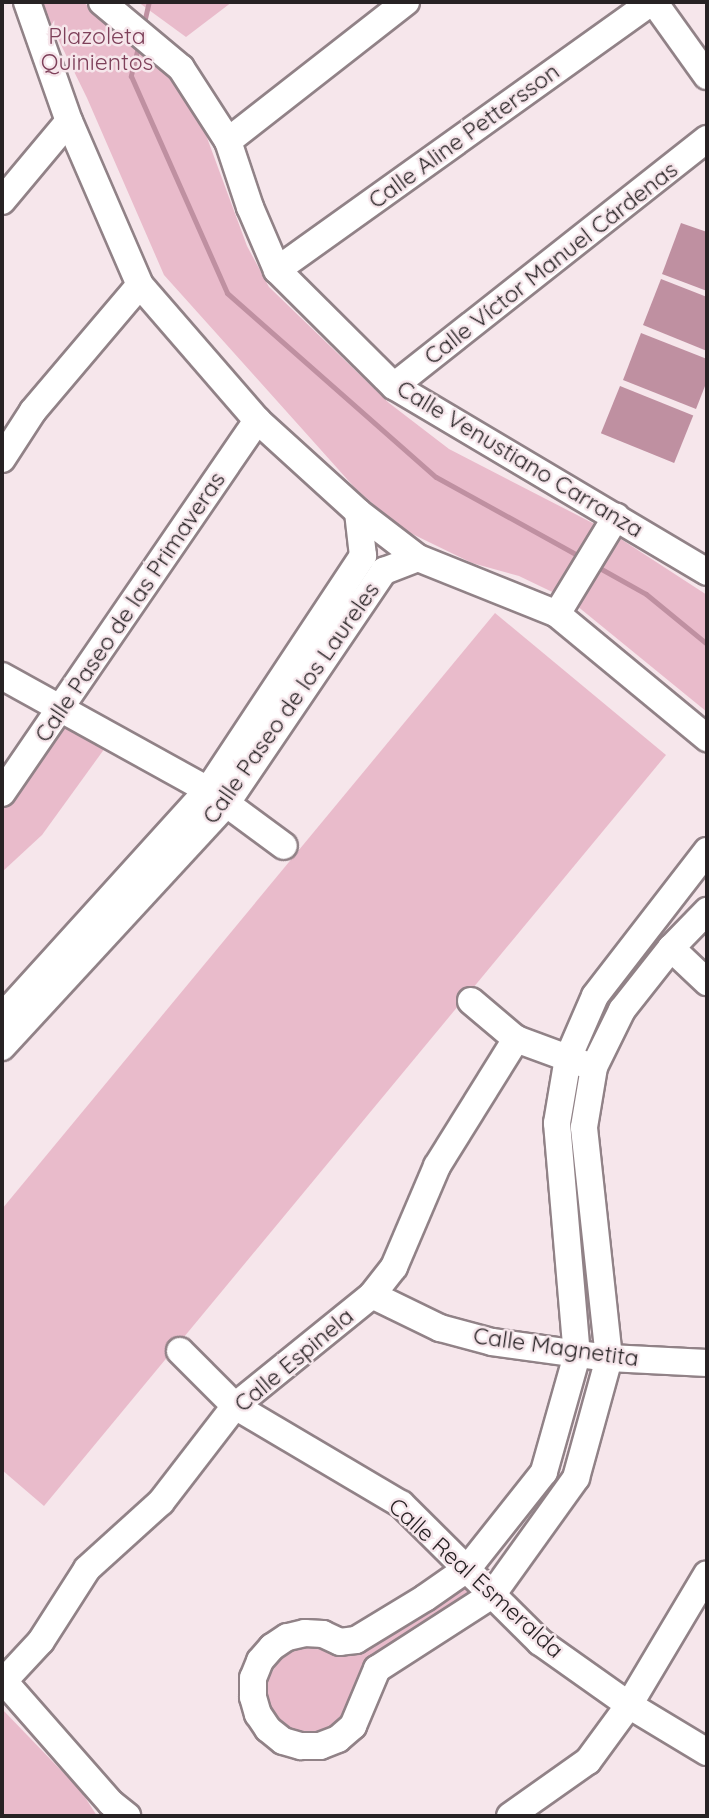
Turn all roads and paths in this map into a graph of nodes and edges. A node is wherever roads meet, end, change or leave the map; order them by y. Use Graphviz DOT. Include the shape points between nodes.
graph roads {
  1 [pos="27,2"];
  2 [pos="102,2"];
  3 [pos="406,2"];
  4 [pos="652,2"];
  5 [pos="707,76"];
  6 [pos="69,121"];
  7 [pos="707,139"];
  8 [pos="228,141"];
  9 [pos="2,201"];
  10 [pos="278,270"];
  11 [pos="140,285"];
  12 [pos="394,386"];
  13 [pos="257,420"];
  14 [pos="2,459"];
  15 [pos="358,512"];
  16 [pos="616,517"];
  17 [pos="418,558"];
  18 [pos="707,572"];
  19 [pos="557,614"];
  20 [pos="2,676"];
  21 [pos="61,709"];
  22 [pos="707,738"];
  23 [pos="2,793"];
  24 [pos="217,797"];
  25 [pos="284,846"];
  26 [pos="707,851"];
  27 [pos="707,911"];
  28 [pos="671,948"];
  29 [pos="707,982"];
  30 [pos="471,1001"];
  31 [pos="2,1017"];
  32 [pos="516,1039"];
  33 [pos="2,1047"];
  34 [pos="568,1058"];
  35 [pos="594,1068"];
  36 [pos="372,1295"];
  37 [pos="180,1351"];
  38 [pos="577,1355"];
  39 [pos="608,1358"];
  40 [pos="707,1363"];
  41 [pos="235,1406"];
  42 [pos="468,1568"];
  43 [pos="707,1574"];
  44 [pos="492,1595"];
  45 [pos="3,1681"];
  46 [pos="629,1705"];
  47 [pos="707,1752"];
  48 [pos="127,1816"];
  49 [pos="510,1816"];
  1 -- 6 [label="street"];
  2 -- 8 [label="street, Calle Venustiano Carranza" via="181,68"];
  3 -- 8 [label="street"];
  4 -- 5 [label="street"];
  4 -- 10 [label="street, Calle Aline Pettersson"];
  6 -- 9 [label="street"];
  6 -- 11 [label="street"];
  7 -- 12 [label="street, Calle Víctor Manuel Cárdenas"];
  8 -- 10 [label="street, Calle Venustiano Carranza"];
  10 -- 12 [label="street, Calle Venustiano Carranza"];
  11 -- 13 [label="street"];
  11 -- 14 [label="street" via="33,411"];
  12 -- 16 [label="street, Calle Venustiano Carranza"];
  13 -- 15 [label="street"];
  13 -- 21 [label="street, Calle Paseo de las Primaveras"];
  15 -- 17 [label="street"];
  15 -- 24 [label="street, Calle Paseo de los Laureles" via="363,556"];
  16 -- 18 [label="street, Calle Venustiano Carranza"];
  16 -- 19 [label="street"];
  17 -- 19 [label="street"];
  17 -- 24 [label="street, Calle Paseo de los Laureles" via="384,571"];
  19 -- 22 [label="street"];
  20 -- 21 [label="street"];
  21 -- 23 [label="street, Calle Paseo de las Primaveras"];
  21 -- 24 [label="street"];
  24 -- 25 [label="street"];
  24 -- 31 [label="street, Calle Paseo de los Laureles"];
  24 -- 33 [label="street, Calle Paseo de los Laureles"];
  26 -- 34 [label="street" via="595,996"];
  27 -- 28 [label="street"];
  28 -- 29 [label="street"];
  28 -- 35 [label="street" via="622,1010"];
  30 -- 32 [label="street"];
  32 -- 34 [label="street"];
  32 -- 36 [label="street, Calle Espinela" via="437,1166 394,1267"];
  34 -- 35 [label="street"];
  34 -- 38 [label="street" via="557,1123"];
  35 -- 39 [label="street" via="584,1127"];
  36 -- 38 [label="street, Calle Magnetita" via="440,1328 492,1342"];
  36 -- 41 [label="street, Calle Espinela"];
  37 -- 41 [label="street, Calle Real Esmeralda"];
  38 -- 39 [label="street, Calle Magnetita"];
  38 -- 42 [label="street" via="544,1472"];
  39 -- 40 [label="street, Calle Magnetita"];
  39 -- 44 [label="street" via="576,1478"];
  41 -- 42 [label="street, Calle Real Esmeralda" via="401,1504"];
  41 -- 45 [label="street, Calle Espinela" via="161,1502 87,1569 41,1641"];
  42 -- 44 [label="street, Calle Real Esmeralda"];
  42 -- 44 [label="street" via="355,1640 340,1642 323,1634 305,1633 272,1647 253,1678 253,1697 268,1729 283,1741 301,1746 320,1746 338,1739 362,1710 377,1669"];
  43 -- 46 [label="street"];
  44 -- 46 [label="street, Calle Real Esmeralda" via="540,1642"];
  45 -- 48 [label="street"];
  46 -- 47 [label="street, Calle Real Esmeralda"];
  46 -- 49 [label="street" via="588,1761"];
}
